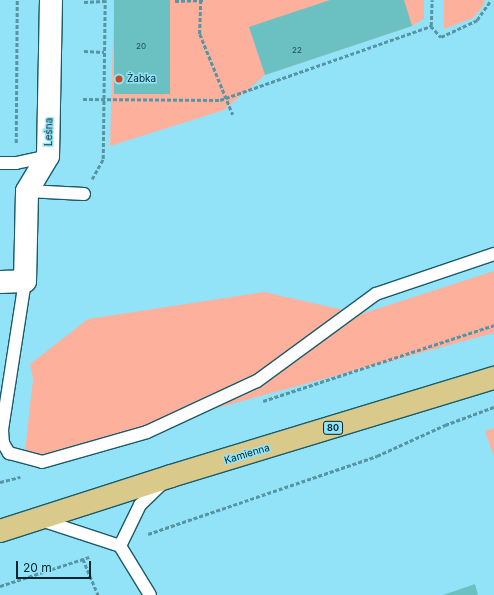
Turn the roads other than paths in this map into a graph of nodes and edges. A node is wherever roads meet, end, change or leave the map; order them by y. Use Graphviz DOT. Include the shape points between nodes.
graph roads {
  1 [pos="51,0"];
  2 [pos="48,156"];
  3 [pos="0,163"];
  4 [pos="27,191"];
  5 [pos="84,194"];
  6 [pos="494,254"];
  7 [pos="25,281"];
  8 [pos="0,282"];
  9 [pos="494,378"];
  10 [pos="4,400"];
  11 [pos="171,476"];
  12 [pos="40,520"];
  13 [pos="0,531"];
  14 [pos="120,546"];
  15 [pos="150,595"];
  1 -- 2 [label="street, Leśna"];
  2 -- 3 [label="lane" via="16,163"];
  2 -- 4 [label="street, Leśna"];
  4 -- 5 [label="lane"];
  4 -- 7 [label="street, Leśna"];
  6 -- 10 [label="lane" via="376,294 257,381 147,432 42,462 9,453 3,443"];
  7 -- 8 [label="street"];
  7 -- 10 [label="lane"];
  9 -- 11 [label="main road, Kamienna / 80"];
  11 -- 12 [label="main road, Kamienna / 80"];
  11 -- 14 [label="lane" via="140,505"];
  12 -- 13 [label="main road, Kamienna / 80"];
  12 -- 14 [label="lane"];
  14 -- 15 [label="lane"];
}
